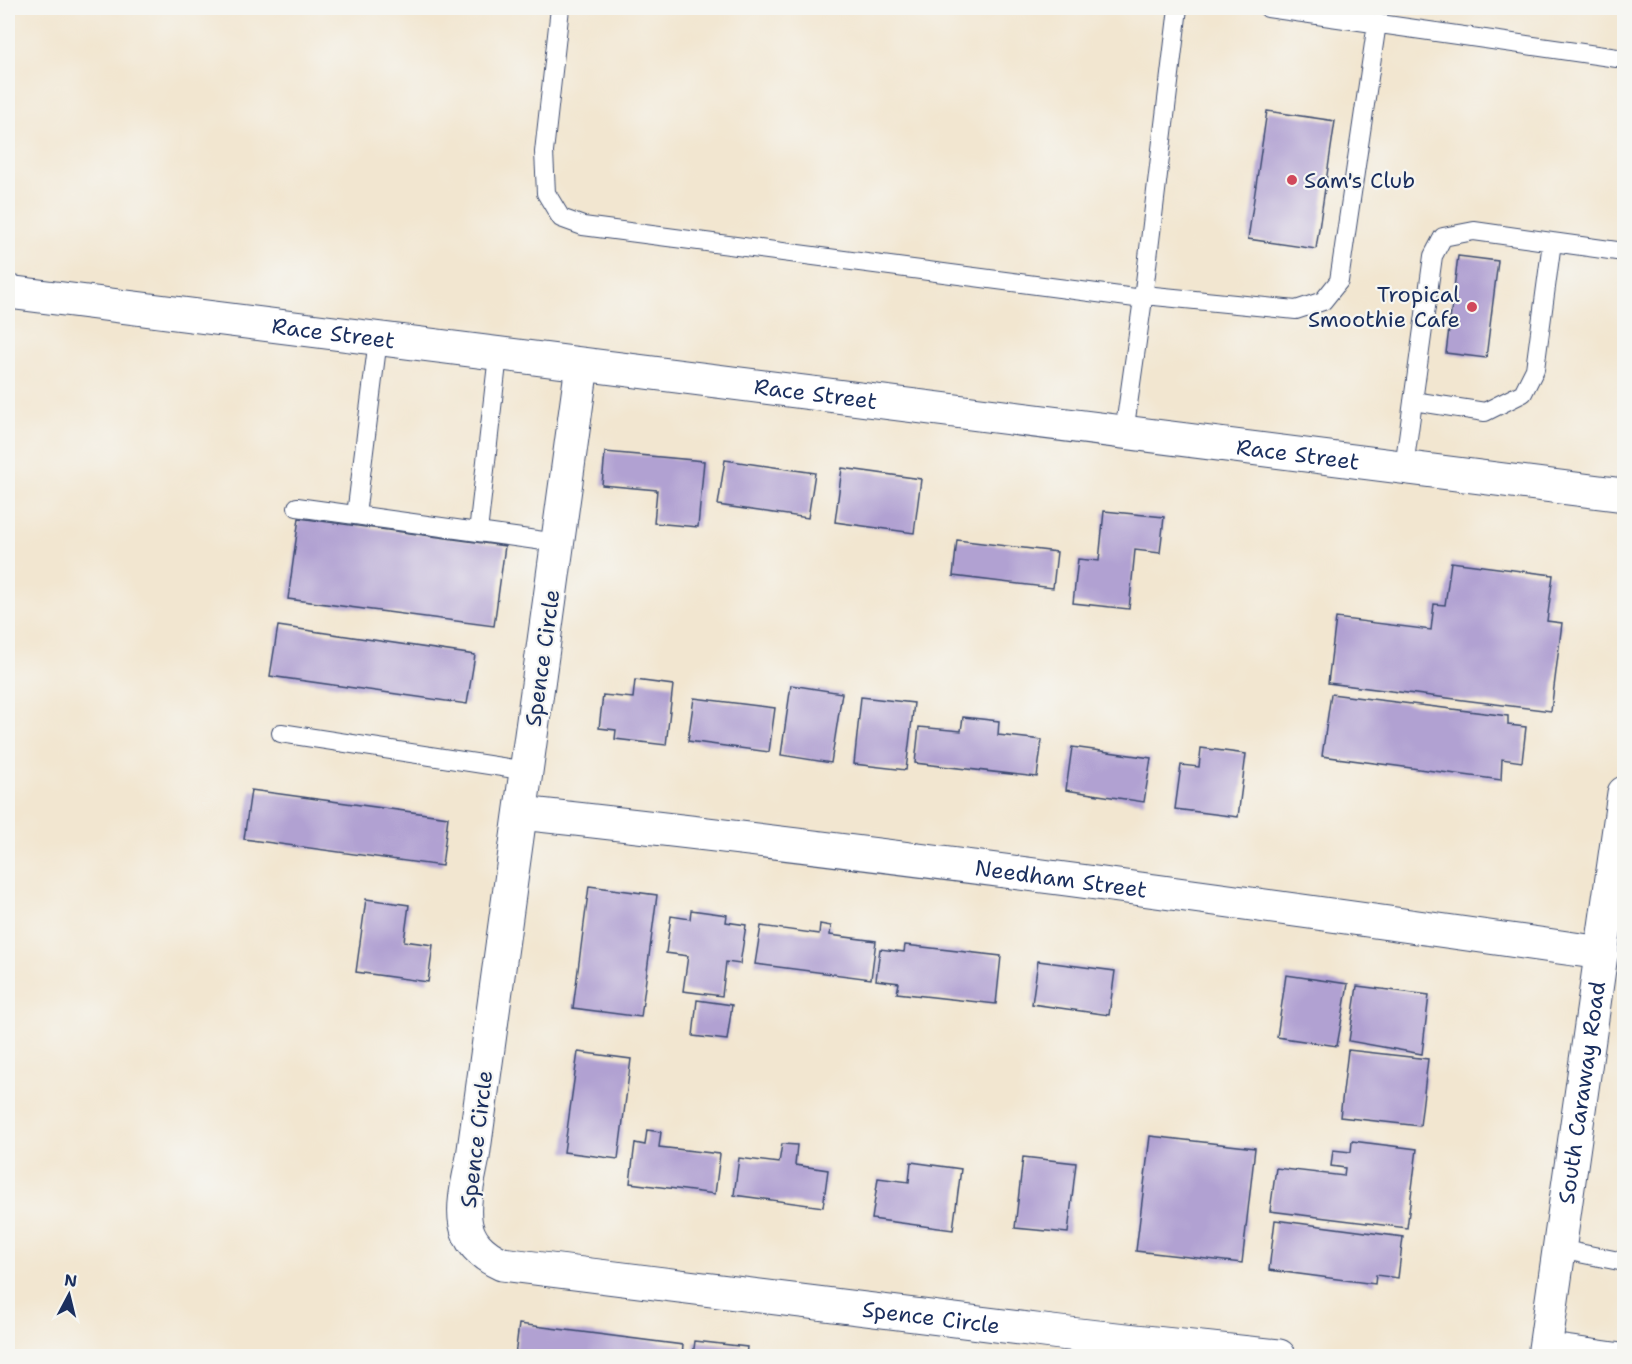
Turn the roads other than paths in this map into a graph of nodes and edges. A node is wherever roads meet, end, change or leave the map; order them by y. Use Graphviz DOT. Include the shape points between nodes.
graph roads {
  1 [pos="560,8"];
  2 [pos="1178,8"];
  3 [pos="1268,8"];
  4 [pos="1346,13"];
  5 [pos="1377,23"];
  6 [pos="1624,59"];
  7 [pos="1552,242"];
  8 [pos="1624,252"];
  9 [pos="8,292"];
  10 [pos="1143,297"];
  11 [pos="378,339"];
  12 [pos="498,355"];
  13 [pos="582,365"];
  14 [pos="1413,400"];
  15 [pos="1124,433"];
  16 [pos="1404,467"];
  17 [pos="1624,495"];
  18 [pos="297,507"];
  19 [pos="356,515"];
  20 [pos="478,532"];
  21 [pos="558,543"];
  22 [pos="281,733"];
  23 [pos="527,771"];
  24 [pos="1624,793"];
  25 [pos="521,813"];
  26 [pos="1602,953"];
  27 [pos="1559,1249"];
  28 [pos="1624,1262"];
  29 [pos="1545,1349"];
  30 [pos="1624,1353"];
  31 [pos="1279,1356"];
  1 -- 10 [label="lane" via="544,152 546,193 561,218 583,226"];
  2 -- 10 [label="lane"];
  3 -- 4 [label="lane"];
  4 -- 5 [label="lane"];
  5 -- 6 [label="lane"];
  5 -- 10 [label="lane" via="1339,281 1323,301 1296,310"];
  7 -- 8 [label="lane"];
  7 -- 14 [label="lane" via="1535,369 1523,393 1485,412"];
  7 -- 14 [label="lane" via="1474,231 1443,237 1432,256"];
  9 -- 11 [label="street, Race Street"];
  10 -- 15 [label="lane"];
  11 -- 12 [label="street, Race Street"];
  11 -- 19 [label="lane"];
  12 -- 13 [label="street, Race Street"];
  12 -- 20 [label="lane"];
  13 -- 15 [label="street, Race Street"];
  13 -- 21 [label="street, Spence Circle"];
  14 -- 16 [label="lane"];
  15 -- 16 [label="street, Race Street"];
  16 -- 17 [label="street, Race Street"];
  18 -- 19 [label="lane"];
  19 -- 20 [label="lane"];
  20 -- 21 [label="lane"];
  21 -- 23 [label="street, Spence Circle"];
  22 -- 23 [label="lane"];
  23 -- 25 [label="street, Spence Circle"];
  24 -- 26 [label="street, South Caraway Road"];
  25 -- 26 [label="street, Needham Street" via="1089,881"];
  25 -- 31 [label="street, Spence Circle" via="464,1208 469,1238 485,1257 502,1264"];
  26 -- 27 [label="street, South Caraway Road"];
  27 -- 28 [label="lane"];
  27 -- 29 [label="street, South Caraway Road"];
  29 -- 30 [label="lane"];
}
